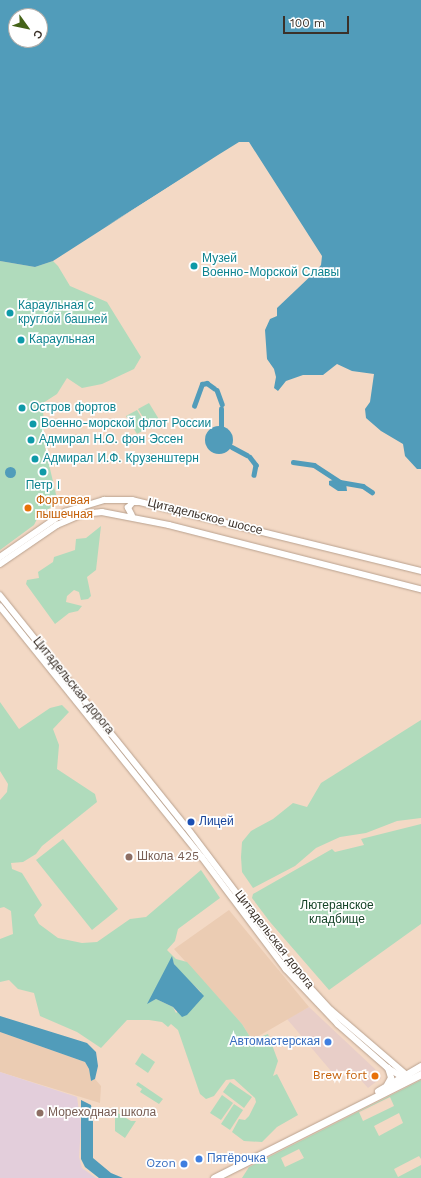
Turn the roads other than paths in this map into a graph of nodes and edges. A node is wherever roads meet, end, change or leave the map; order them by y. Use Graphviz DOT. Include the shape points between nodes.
graph roads {
  1 [pos="142,502"];
  2 [pos="132,516"];
  3 [pos="0,557"];
  4 [pos="0,564"];
  5 [pos="421,571"];
  6 [pos="421,589"];
  7 [pos="0,595"];
  8 [pos="0,606"];
  9 [pos="421,1066"];
  10 [pos="388,1068"];
  11 [pos="421,1074"];
  12 [pos="406,1077"];
  13 [pos="387,1085"];
  14 [pos="337,1116"];
  15 [pos="214,1178"];
  1 -- 2 [label="street" via="129,505 128,510"];
  1 -- 3 [label="street, Цитадельское шоссе" via="104,500 79,506 57,517"];
  1 -- 5 [label="street, Цитадельское шоссе"];
  2 -- 4 [label="street, Цитадельское шоссе" via="102,512 71,518"];
  2 -- 6 [label="street, Цитадельское шоссе"];
  7 -- 12 [label="street, Цитадельская дорога" via="186,826 298,974 331,1010"];
  8 -- 10 [label="street, Цитадельская дорога" via="202,857 286,969 328,1014"];
  9 -- 12 [label="main road"];
  10 -- 12 [label="street, Цитадельская дорога"];
  10 -- 13 [label="street" via="391,1078"];
  11 -- 12 [label="main road"];
  12 -- 13 [label="main road"];
  12 -- 14 [label="main road"];
  13 -- 14 [label="main road"];
  14 -- 15 [label="main road"];
}
